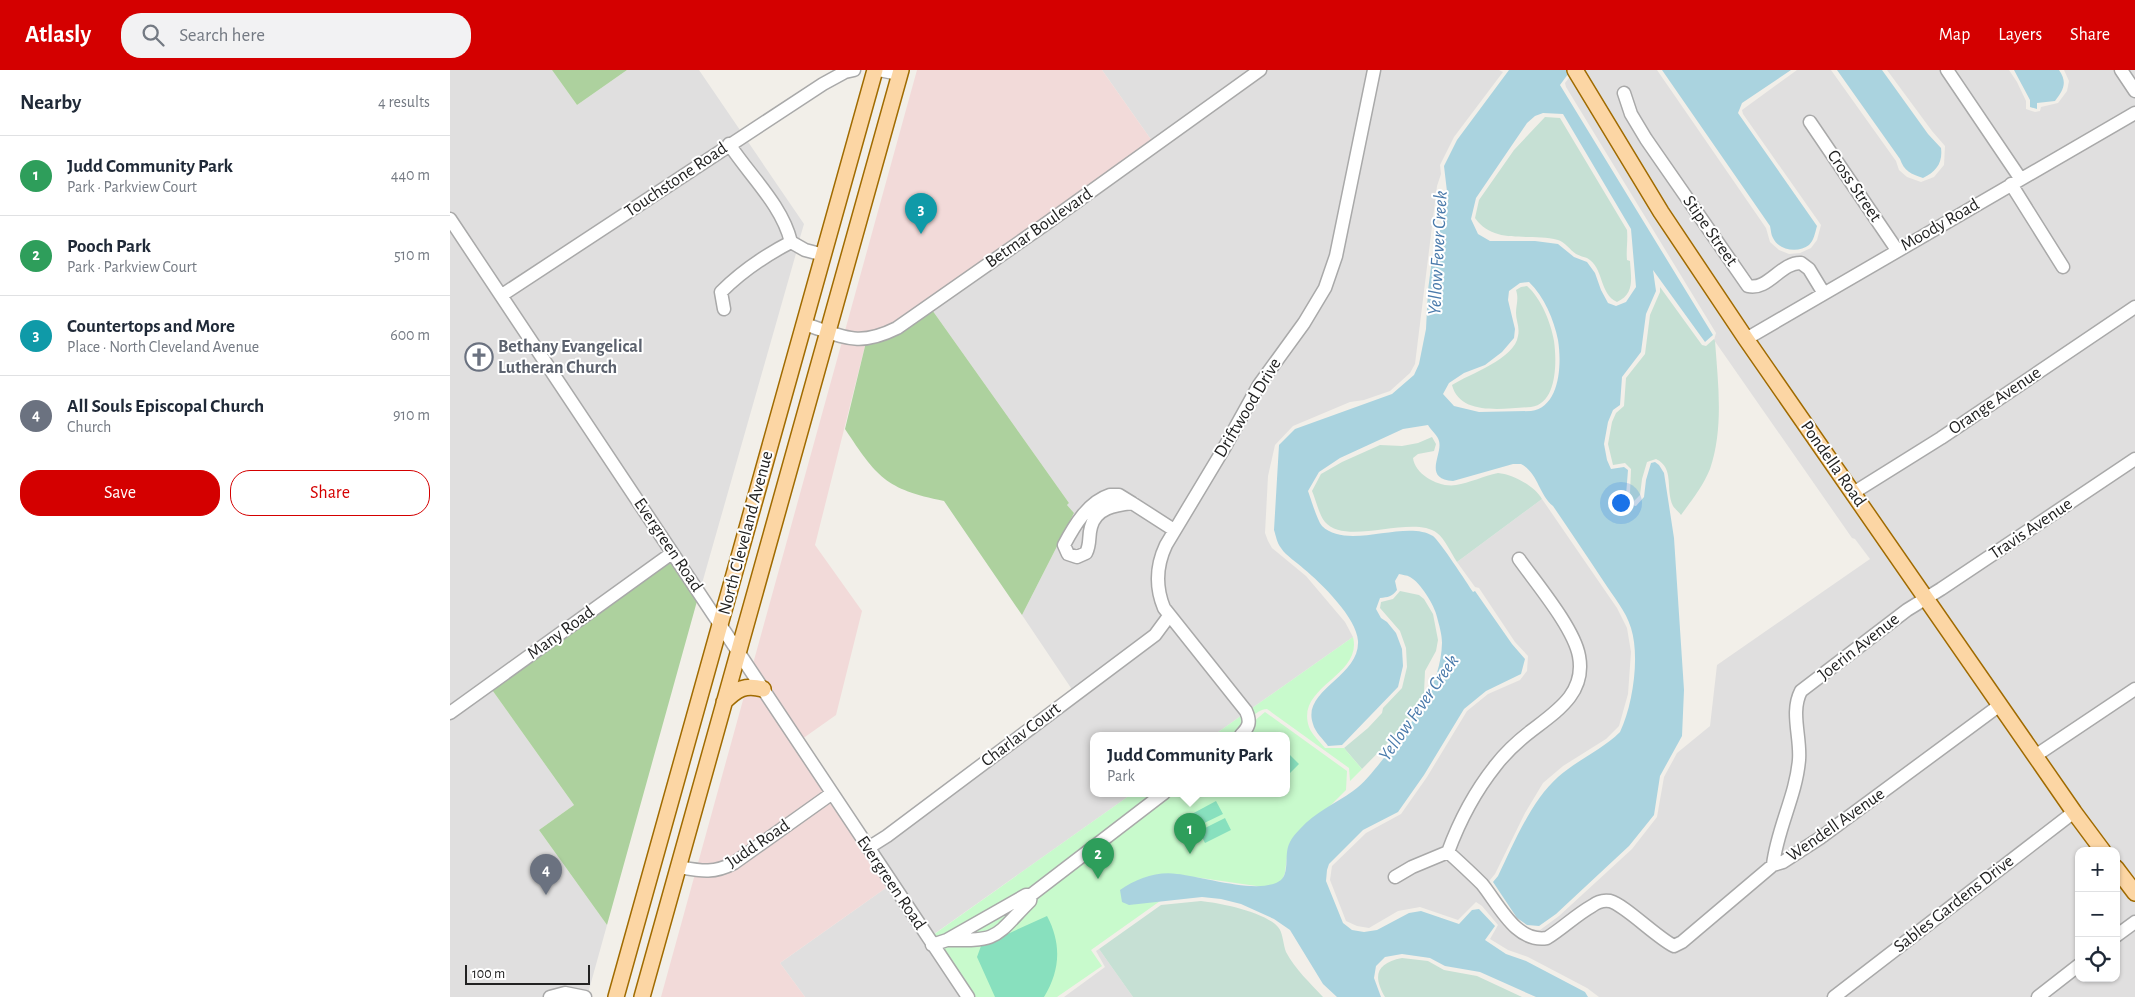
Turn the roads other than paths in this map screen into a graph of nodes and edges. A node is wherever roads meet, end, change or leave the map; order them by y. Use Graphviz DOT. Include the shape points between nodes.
graph roads {
  1 [pos="854,70"];
  2 [pos="877,70"];
  3 [pos="1374,70"];
  4 [pos="1575,70"];
  5 [pos="1947,70"];
  6 [pos="2121,70"];
  7 [pos="1257,71"];
  8 [pos="900,72"];
  9 [pos="2135,91"];
  10 [pos="1624,92"];
  11 [pos="2135,113"];
  12 [pos="1810,122"];
  13 [pos="729,144"];
  14 [pos="2016,181"];
  15 [pos="450,219"];
  16 [pos="792,242"];
  17 [pos="1897,250"];
  18 [pos="824,255"];
  19 [pos="2063,267"];
  20 [pos="1823,292"];
  21 [pos="502,295"];
  22 [pos="2135,307"];
  23 [pos="724,308"];
  24 [pos="804,324"];
  25 [pos="827,331"];
  26 [pos="1746,339"];
  27 [pos="2135,459"];
  28 [pos="763,472"];
  29 [pos="786,480"];
  30 [pos="1853,494"];
  31 [pos="1087,520"];
  32 [pos="1174,530"];
  33 [pos="672,553"];
  34 [pos="1519,559"];
  35 [pos="1926,598"];
  36 [pos="1169,616"];
  37 [pos="720,624"];
  38 [pos="739,651"];
  39 [pos="763,689"];
  40 [pos="2135,689"];
  41 [pos="724,702"];
  42 [pos="2000,705"];
  43 [pos="452,708"];
  44 [pos="1244,732"];
  45 [pos="2035,756"];
  46 [pos="831,794"];
  47 [pos="1159,797"];
  48 [pos="2074,812"];
  49 [pos="2100,847"];
  50 [pos="868,848"];
  51 [pos="1448,852"];
  52 [pos="1773,865"];
  53 [pos="678,867"];
  54 [pos="2120,873"];
  55 [pos="1395,877"];
  56 [pos="2135,893"];
  57 [pos="1031,895"];
  58 [pos="2135,922"];
  59 [pos="2120,933"];
  60 [pos="947,940"];
  61 [pos="932,945"];
  62 [pos="2075,968"];
  63 [pos="550,997"];
  64 [pos="585,997"];
  65 [pos="616,997"];
  66 [pos="642,997"];
  67 [pos="968,997"];
  68 [pos="1834,997"];
  69 [pos="2038,997"];
  1 -- 13 [label="street, Touchstone Road" via="823,84"];
  2 -- 8 [label="street"];
  2 -- 18 [label="main road, North Cleveland Avenue"];
  3 -- 32 [label="street, Driftwood Drive" via="1336,256 1325,288 1259,385"];
  4 -- 26 [label="main road, Pondella Road" via="1661,212"];
  5 -- 14 [label="street"];
  6 -- 9 [label="street"];
  7 -- 25 [label="street, Betmar Boulevard" via="897,328 870,339 850,338"];
  8 -- 25 [label="main road, North Cleveland Avenue"];
  10 -- 20 [label="street, Stipe Street" via="1637,126 1748,286 1757,286 1791,265 1801,263 1809,269"];
  11 -- 14 [label="street, Moody Road"];
  12 -- 17 [label="street, Cross Street"];
  13 -- 16 [label="street" via="765,192"];
  13 -- 21 [label="street, Touchstone Road"];
  14 -- 17 [label="street, Moody Road"];
  14 -- 19 [label="street"];
  15 -- 21 [label="street, Evergreen Road"];
  16 -- 18 [label="street"];
  16 -- 23 [label="street" via="775,250 721,292"];
  17 -- 20 [label="street, Moody Road"];
  18 -- 24 [label="main road, North Cleveland Avenue"];
  20 -- 26 [label="street, Moody Road"];
  21 -- 33 [label="street, Evergreen Road"];
  22 -- 30 [label="street, Orange Avenue"];
  24 -- 25 [label="street, Betmar Boulevard"];
  24 -- 28 [label="main road, North Cleveland Avenue"];
  25 -- 29 [label="main road, North Cleveland Avenue"];
  26 -- 30 [label="main road, Pondella Road"];
  27 -- 35 [label="street, Travis Avenue"];
  28 -- 29 [label="main road"];
  28 -- 37 [label="main road, North Cleveland Avenue"];
  29 -- 38 [label="main road, North Cleveland Avenue"];
  30 -- 35 [label="main road, Pondella Road"];
  31 -- 32 [label="street" via="1093,504 1100,498 1119,495"];
  32 -- 36 [label="street, Driftwood Drive" via="1162,553 1157,579 1160,600"];
  33 -- 37 [label="street, Evergreen Road"];
  33 -- 43 [label="street, Many Road"];
  34 -- 51 [label="street" via="1572,636 1579,655 1580,676 1566,704 1514,745 1492,770"];
  35 -- 42 [label="main road, Pondella Road"];
  35 -- 52 [label="street, Joerin Avenue" via="1831,668 1802,691 1796,700 1798,764"];
  36 -- 44 [label="street, Driftwood Drive" via="1238,701 1250,720"];
  36 -- 50 [label="street, Charlav Court" via="1155,635"];
  37 -- 38 [label="street, Evergreen Road"];
  37 -- 65 [label="main road, North Cleveland Avenue"];
  38 -- 39 [label="street, Evergreen Road"];
  38 -- 41 [label="main road, North Cleveland Avenue"];
  39 -- 41 [label="main road" via="744,687"];
  39 -- 46 [label="street, Evergreen Road"];
  40 -- 45 [label="street"];
  41 -- 53 [label="main road, North Cleveland Avenue"];
  42 -- 45 [label="main road, Pondella Road"];
  42 -- 52 [label="street, Wendell Avenue" via="1827,833 1783,862"];
  45 -- 48 [label="main road, Pondella Road"];
  46 -- 50 [label="street, Evergreen Road"];
  46 -- 53 [label="street, Judd Road" via="723,869 713,872"];
  47 -- 57 [label="street"];
  48 -- 49 [label="main road, Pondella Road"];
  48 -- 68 [label="street, Sables Gardens Drive"];
  50 -- 61 [label="street, Evergreen Road"];
  51 -- 52 [label="street, Wendell Avenue" via="1482,885 1513,924 1533,938 1548,938 1591,906 1600,901 1610,901 1674,946"];
  51 -- 55 [label="street"];
  53 -- 66 [label="main road, North Cleveland Avenue"];
  54 -- 56 [label="main road"];
  57 -- 60 [label="street"];
  57 -- 60 [label="street" via="1030,902 994,936 976,941"];
  58 -- 59 [label="street"];
  60 -- 61 [label="street"];
  61 -- 67 [label="street, Evergreen Road"];
  62 -- 69 [label="street"];
  63 -- 64 [label="street" via="565,993"];
}
